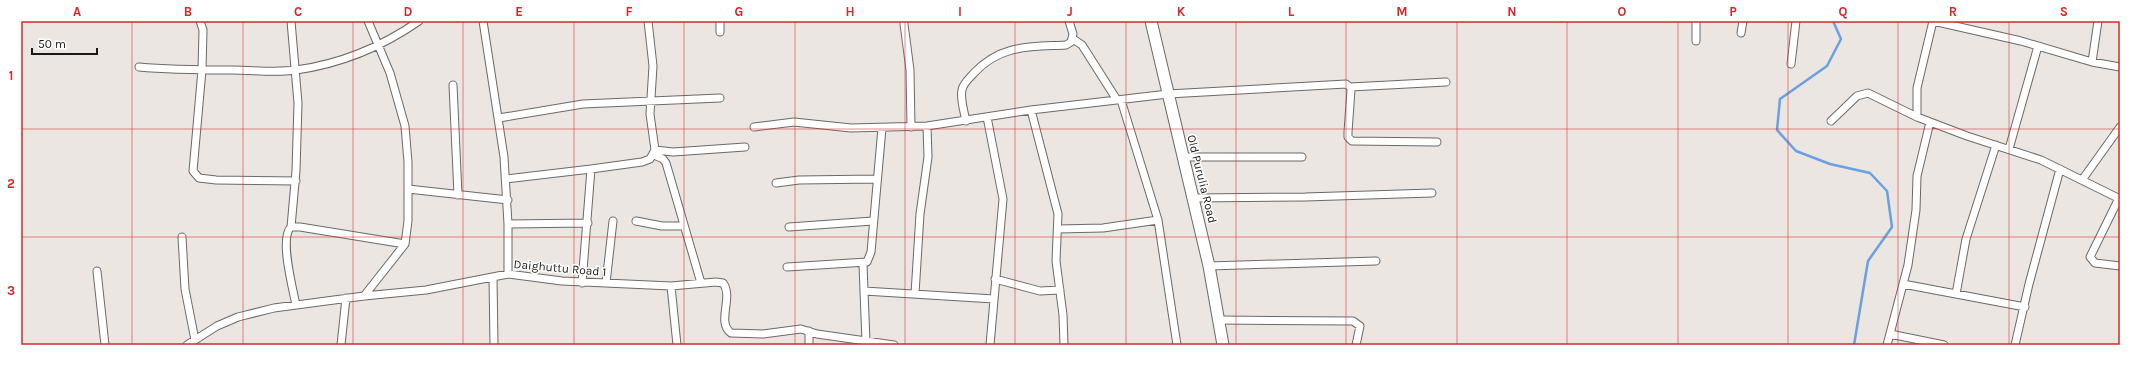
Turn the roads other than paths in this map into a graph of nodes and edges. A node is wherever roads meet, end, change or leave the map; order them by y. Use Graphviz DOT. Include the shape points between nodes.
graph roads {
  1 [pos="200,21"];
  2 [pos="292,21"];
  3 [pos="368,21"];
  4 [pos="419,21"];
  5 [pos="483,21"];
  6 [pos="648,21"];
  7 [pos="720,21"];
  8 [pos="1069,21"];
  9 [pos="1151,21"];
  10 [pos="1696,21"];
  11 [pos="1743,21"];
  12 [pos="1796,21"];
  13 [pos="1933,21"];
  14 [pos="2098,21"];
  15 [pos="904,24"];
  16 [pos="720,32"];
  17 [pos="1741,33"];
  18 [pos="1073,39"];
  19 [pos="1696,41"];
  20 [pos="379,46"];
  21 [pos="2038,46"];
  22 [pos="2092,62"];
  23 [pos="1791,64"];
  24 [pos="138,67"];
  25 [pos="2120,67"];
  26 [pos="202,70"];
  27 [pos="296,70"];
  28 [pos="1446,82"];
  29 [pos="453,86"];
  30 [pos="1350,87"];
  31 [pos="1168,94"];
  32 [pos="720,98"];
  33 [pos="651,100"];
  34 [pos="1121,100"];
  35 [pos="1030,110"];
  36 [pos="987,117"];
  37 [pos="1917,117"];
  38 [pos="499,118"];
  39 [pos="966,121"];
  40 [pos="1831,121"];
  41 [pos="1930,122"];
  42 [pos="927,126"];
  43 [pos="754,127"];
  44 [pos="911,127"];
  45 [pos="2120,127"];
  46 [pos="882,128"];
  47 [pos="1437,142"];
  48 [pos="1996,145"];
  49 [pos="745,147"];
  50 [pos="2009,149"];
  51 [pos="655,152"];
  52 [pos="1183,157"];
  53 [pos="1302,157"];
  54 [pos="591,169"];
  55 [pos="2060,169"];
  56 [pos="506,179"];
  57 [pos="877,180"];
  58 [pos="2082,180"];
  59 [pos="296,181"];
  60 [pos="776,183"];
  61 [pos="408,189"];
  62 [pos="1432,193"];
  63 [pos="458,195"];
  64 [pos="1194,198"];
  65 [pos="2119,198"];
  66 [pos="508,200"];
  67 [pos="1158,220"];
  68 [pos="613,221"];
  69 [pos="636,221"];
  70 [pos="873,221"];
  71 [pos="588,223"];
  72 [pos="508,224"];
  73 [pos="684,226"];
  74 [pos="292,227"];
  75 [pos="789,227"];
  76 [pos="1058,229"];
  77 [pos="182,237"];
  78 [pos="405,244"];
  79 [pos="1376,261"];
  80 [pos="863,264"];
  81 [pos="1209,266"];
  82 [pos="2120,266"];
  83 [pos="787,267"];
  84 [pos="97,271"];
  85 [pos="508,274"];
  86 [pos="493,277"];
  87 [pos="996,279"];
  88 [pos="582,282"];
  89 [pos="606,283"];
  90 [pos="701,283"];
  91 [pos="1903,284"];
  92 [pos="671,286"];
  93 [pos="1060,290"];
  94 [pos="864,291"];
  95 [pos="915,294"];
  96 [pos="1956,294"];
  97 [pos="364,296"];
  98 [pos="346,298"];
  99 [pos="994,299"];
  100 [pos="296,305"];
  101 [pos="2025,307"];
  102 [pos="1219,320"];
  103 [pos="809,331"];
  104 [pos="1890,334"];
  105 [pos="195,340"];
  106 [pos="866,342"];
  107 [pos="105,345"];
  108 [pos="187,345"];
  109 [pos="341,345"];
  110 [pos="494,345"];
  111 [pos="677,345"];
  112 [pos="808,345"];
  113 [pos="894,345"];
  114 [pos="990,345"];
  115 [pos="1064,345"];
  116 [pos="1177,345"];
  117 [pos="1223,345"];
  118 [pos="1356,345"];
  119 [pos="1887,345"];
  120 [pos="1944,345"];
  121 [pos="2015,345"];
  1 -- 26 [label="street" via="203,30"];
  2 -- 27 [label="street"];
  3 -- 20 [label="street"];
  4 -- 20 [label="street"];
  5 -- 38 [label="street"];
  6 -- 33 [label="street" via="653,66"];
  7 -- 16 [label="street"];
  8 -- 18 [label="street"];
  9 -- 31 [label="main road, Old Purulia Road"];
  10 -- 19 [label="street"];
  11 -- 17 [label="street"];
  12 -- 23 [label="street"];
  13 -- 21 [label="street"];
  13 -- 37 [label="street" via="1916,88"];
  14 -- 22 [label="street"];
  15 -- 44 [label="street" via="910,70"];
  18 -- 34 [label="street" via="1082,45 1117,100"];
  18 -- 39 [label="street" via="1066,45 1009,50 984,62 962,89"];
  20 -- 27 [label="street" via="347,58"];
  20 -- 61 [label="street" via="390,73 405,126"];
  21 -- 22 [label="street"];
  21 -- 50 [label="street"];
  22 -- 25 [label="street"];
  24 -- 26 [label="street"];
  26 -- 27 [label="street"];
  26 -- 59 [label="street" via="193,171 199,178 216,180"];
  27 -- 59 [label="street"];
  28 -- 30 [label="street"];
  29 -- 63 [label="street"];
  30 -- 31 [label="street" via="1346,84"];
  30 -- 47 [label="street" via="1348,137 1352,141"];
  31 -- 34 [label="street"];
  31 -- 52 [label="main road, Old Purulia Road"];
  32 -- 33 [label="street"];
  33 -- 38 [label="street" via="583,104"];
  33 -- 51 [label="street" via="650,114"];
  34 -- 35 [label="street"];
  34 -- 67 [label="street"];
  35 -- 36 [label="street"];
  35 -- 76 [label="street" via="1055,198"];
  36 -- 39 [label="street"];
  36 -- 87 [label="street" via="1003,199"];
  37 -- 40 [label="street" via="1868,93 1857,96"];
  37 -- 41 [label="street"];
  38 -- 56 [label="street"];
  39 -- 42 [label="street"];
  41 -- 48 [label="street"];
  41 -- 91 [label="street" via="1917,176 1913,239"];
  42 -- 44 [label="street"];
  42 -- 95 [label="street" via="928,157 920,214"];
  43 -- 46 [label="street" via="794,122 851,128"];
  44 -- 46 [label="street"];
  45 -- 58 [label="street"];
  46 -- 57 [label="street"];
  48 -- 50 [label="street"];
  48 -- 96 [label="street" via="1966,239"];
  49 -- 51 [label="street"];
  50 -- 55 [label="street"];
  51 -- 54 [label="street" via="650,159 642,162"];
  51 -- 73 [label="street" via="666,164"];
  52 -- 53 [label="street"];
  52 -- 64 [label="main road, Old Purulia Road"];
  54 -- 56 [label="street"];
  54 -- 71 [label="street"];
  55 -- 58 [label="street"];
  55 -- 101 [label="street"];
  56 -- 66 [label="street"];
  57 -- 60 [label="street" via="799,180"];
  57 -- 70 [label="street"];
  58 -- 65 [label="street"];
  59 -- 74 [label="street"];
  61 -- 63 [label="street"];
  61 -- 78 [label="street"];
  62 -- 64 [label="street"];
  63 -- 66 [label="street"];
  64 -- 81 [label="main road, Old Purulia Road"];
  65 -- 82 [label="street" via="2090,256 2095,263"];
  66 -- 72 [label="street"];
  67 -- 76 [label="street" via="1103,228"];
  67 -- 116 [label="street"];
  68 -- 89 [label="street"];
  69 -- 73 [label="street" via="662,226"];
  70 -- 75 [label="street"];
  70 -- 80 [label="street" via="870,258"];
  71 -- 72 [label="street"];
  71 -- 88 [label="street"];
  72 -- 85 [label="street"];
  73 -- 90 [label="street"];
  74 -- 78 [label="street"];
  74 -- 100 [label="street" via="288,231 287,263"];
  76 -- 93 [label="street" via="1056,261"];
  77 -- 105 [label="street" via="185,289"];
  78 -- 97 [label="street"];
  79 -- 81 [label="street"];
  80 -- 83 [label="street"];
  80 -- 94 [label="street"];
  81 -- 102 [label="main road, Old Purulia Road"];
  84 -- 107 [label="street"];
  85 -- 86 [label="street, Daighuttu Road 1"];
  85 -- 88 [label="street, Daighuttu Road 1"];
  86 -- 97 [label="street, Daighuttu Road 1" via="426,290"];
  86 -- 110 [label="street"];
  87 -- 93 [label="street" via="1040,291"];
  87 -- 99 [label="street"];
  88 -- 89 [label="street, Daighuttu Road 1"];
  89 -- 92 [label="street, Daighuttu Road 1"];
  90 -- 92 [label="street, Daighuttu Road 1"];
  90 -- 103 [label="street, Daighuttu Road 1" via="723,283 727,288 724,323 726,330 763,334 793,329"];
  91 -- 96 [label="street"];
  91 -- 104 [label="street"];
  92 -- 111 [label="street"];
  93 -- 115 [label="street"];
  94 -- 95 [label="street"];
  94 -- 106 [label="street"];
  95 -- 99 [label="street"];
  96 -- 101 [label="street"];
  97 -- 98 [label="street, Daighuttu Road 1"];
  98 -- 100 [label="street, Daighuttu Road 1"];
  98 -- 109 [label="street"];
  99 -- 114 [label="street"];
  100 -- 105 [label="street, Daighuttu Road 1" via="238,317"];
  101 -- 121 [label="street"];
  102 -- 117 [label="main road, Old Purulia Road"];
  102 -- 118 [label="street" via="1352,321 1360,326"];
  103 -- 106 [label="street, Daighuttu Road 1"];
  103 -- 112 [label="street"];
  104 -- 119 [label="street"];
  104 -- 120 [label="street"];
  105 -- 108 [label="street, Daighuttu Road 1"];
  106 -- 113 [label="street, Daighuttu Road 1"];
}
